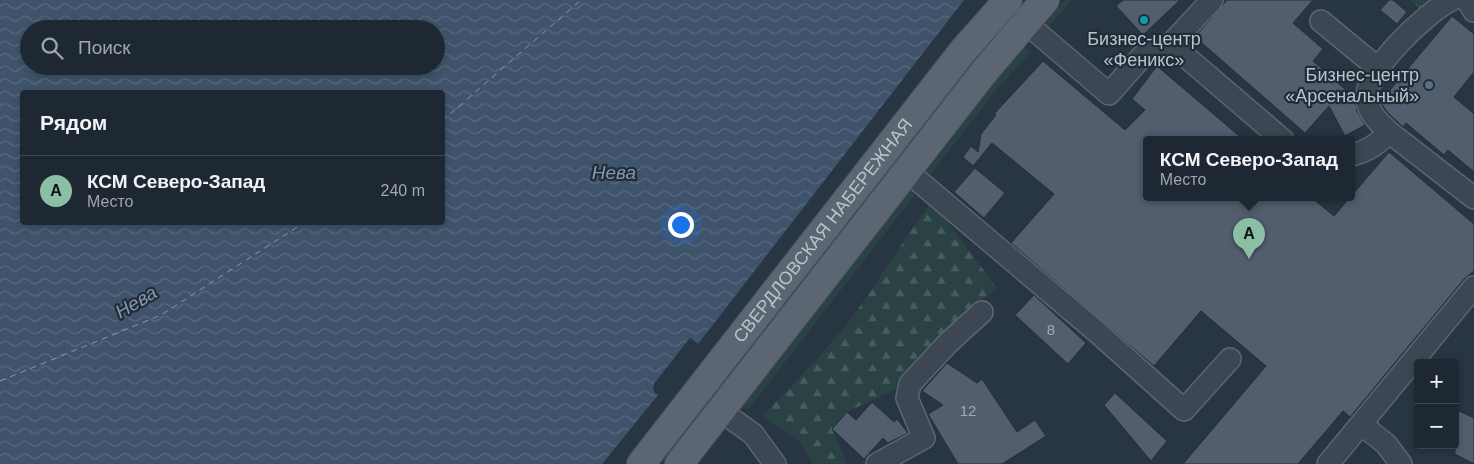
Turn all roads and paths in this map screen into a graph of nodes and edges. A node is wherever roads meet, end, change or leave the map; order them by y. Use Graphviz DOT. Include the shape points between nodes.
graph roads {
  1 [pos="1008,0"];
  2 [pos="1045,0"];
  3 [pos="1212,0"];
  4 [pos="1451,0"];
  5 [pos="1467,0"];
  6 [pos="1474,11"];
  7 [pos="1321,21"];
  8 [pos="1026,22"];
  9 [pos="1170,44"];
  10 [pos="1378,69"];
  11 [pos="1389,132"];
  12 [pos="1278,136"];
  13 [pos="1355,154"];
  14 [pos="908,172"];
  15 [pos="1474,198"];
  16 [pos="1474,288"];
  17 [pos="982,312"];
  18 [pos="1230,359"];
  19 [pos="721,411"];
  20 [pos="1361,424"];
  21 [pos="641,464"];
  22 [pos="679,464"];
  23 [pos="775,464"];
  24 [pos="876,464"];
  25 [pos="1328,464"];
  26 [pos="1401,464"];
  1 -- 21 [label="main road, СВЕРДЛОВСКАЯ НАБЕРЕЖНАЯ" via="962,52"];
  2 -- 8 [label="main road, СВЕРДЛОВСКАЯ НАБЕРЕЖНАЯ"];
  3 -- 9 [label="lane"];
  4 -- 10 [label="lane" via="1415,25"];
  5 -- 6 [label="lane"];
  7 -- 10 [label="lane"];
  8 -- 9 [label="lane" via="1109,94 1146,52"];
  8 -- 14 [label="main road, СВЕРДЛОВСКАЯ НАБЕРЕЖНАЯ"];
  9 -- 12 [label="lane"];
  10 -- 11 [label="lane" via="1368,82 1366,99 1372,116"];
  11 -- 13 [label="lane" via="1379,143"];
  11 -- 15 [label="lane"];
  14 -- 18 [label="lane" via="1184,410"];
  14 -- 19 [label="main road, СВЕРДЛОВСКАЯ НАБЕРЕЖНАЯ"];
  16 -- 20 [label="lane"];
  17 -- 24 [label="lane" via="910,384 908,398 924,438"];
  19 -- 22 [label="main road, СВЕРДЛОВСКАЯ НАБЕРЕЖНАЯ"];
  19 -- 23 [label="lane" via="753,434"];
  20 -- 25 [label="lane"];
  20 -- 26 [label="lane" via="1386,444"];
}
